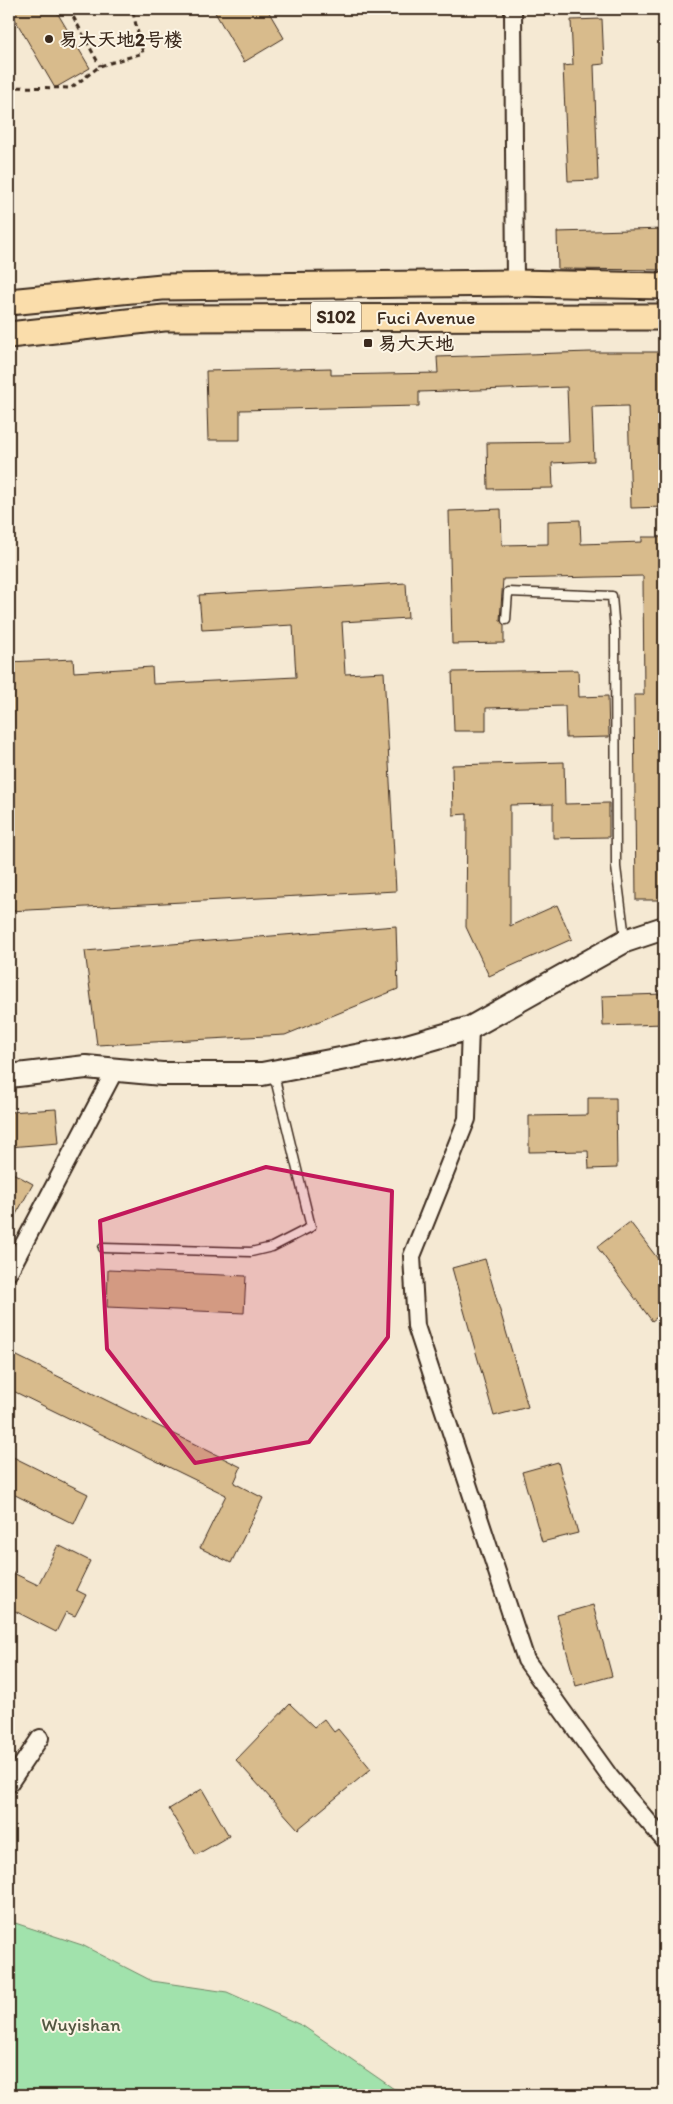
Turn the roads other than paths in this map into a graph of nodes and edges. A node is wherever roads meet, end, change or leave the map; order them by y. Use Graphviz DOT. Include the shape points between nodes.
graph roads {
  1 [pos="513,9"];
  2 [pos="516,283"];
  3 [pos="664,286"];
  4 [pos="9,302"];
  5 [pos="664,317"];
  6 [pos="9,335"];
  7 [pos="506,620"];
  8 [pos="664,928"];
  9 [pos="625,941"];
  10 [pos="470,1028"];
  11 [pos="115,1070"];
  12 [pos="273,1073"];
  13 [pos="9,1076"];
  14 [pos="103,1248"];
  15 [pos="9,1272"];
  16 [pos="40,1738"];
  17 [pos="9,1784"];
  18 [pos="664,1840"];
  1 -- 2 [label="street"];
  2 -- 3 [label="main road, Fuci Avenue / S102"];
  2 -- 4 [label="main road, Fuci Avenue / S102" via="162,288"];
  5 -- 6 [label="main road, Fuci Avenue / S102" via="164,318"];
  7 -- 9 [label="lane" via="508,592 612,596 616,867"];
  8 -- 9 [label="street"];
  9 -- 10 [label="street"];
  10 -- 12 [label="street" via="402,1047"];
  10 -- 18 [label="street" via="467,1120 412,1256 416,1326 526,1660 610,1777"];
  11 -- 12 [label="street" via="162,1074"];
  11 -- 13 [label="street" via="86,1067"];
  11 -- 15 [label="street"];
  12 -- 14 [label="lane" via="311,1227 272,1247 251,1252"];
  16 -- 17 [label="street"];
}
